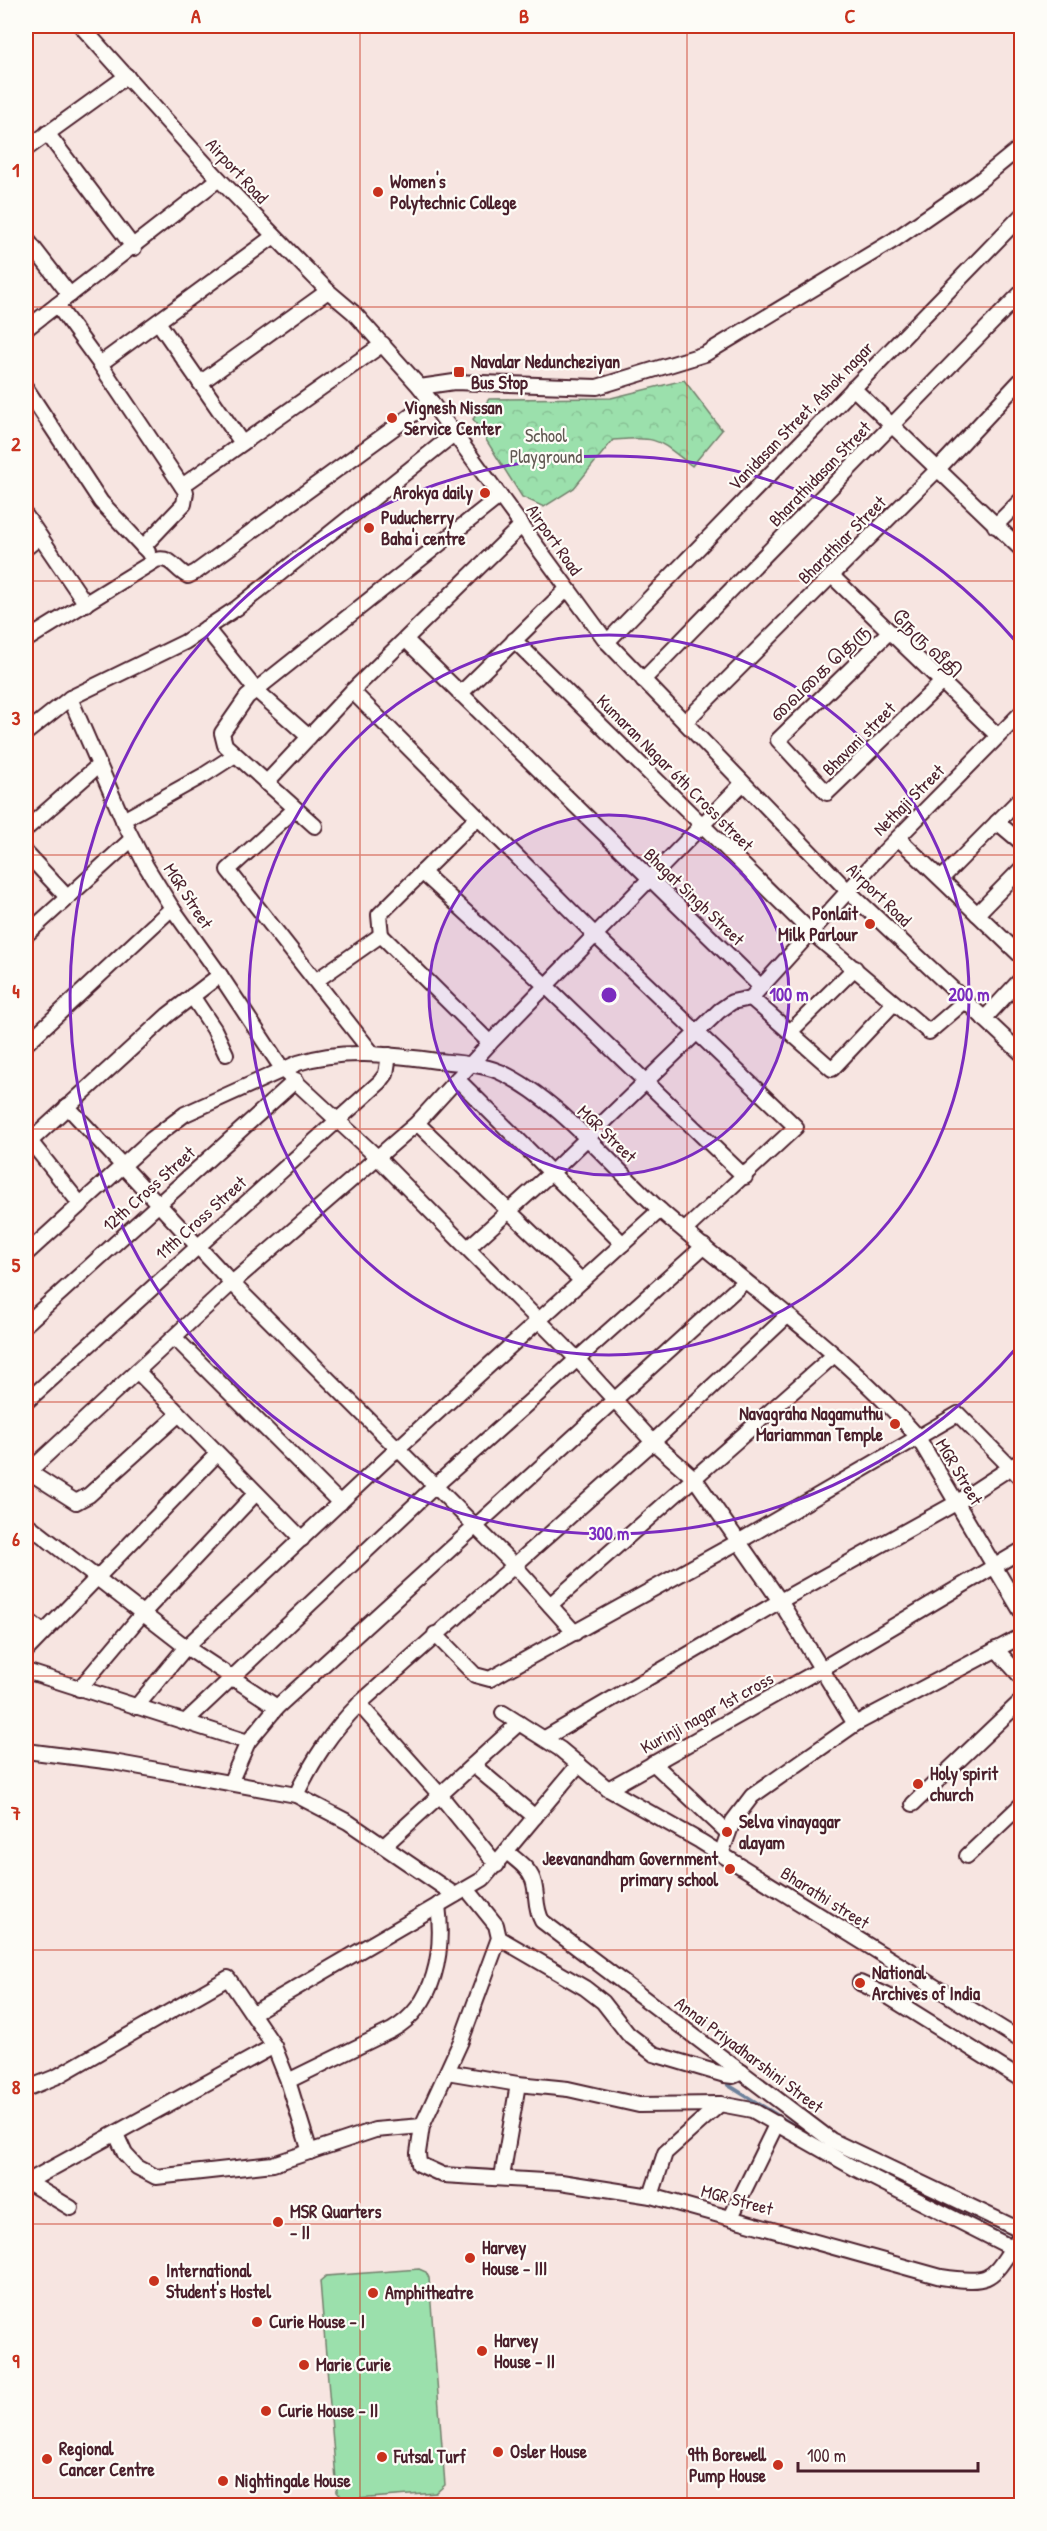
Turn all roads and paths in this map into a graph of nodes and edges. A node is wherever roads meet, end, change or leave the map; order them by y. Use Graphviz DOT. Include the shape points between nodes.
graph roads {
  1 [pos="81,26"];
  2 [pos="128,76"];
  3 [pos="47,133"];
  4 [pos="1022,146"];
  5 [pos="26,149"];
  6 [pos="219,179"];
  7 [pos="1022,215"];
  8 [pos="274,236"];
  9 [pos="26,238"];
  10 [pos="134,248"];
  11 [pos="328,291"];
  12 [pos="1022,292"];
  13 [pos="70,295"];
  14 [pos="57,305"];
  15 [pos="158,322"];
  16 [pos="26,329"];
  17 [pos="383,345"];
  18 [pos="100,364"];
  19 [pos="1022,379"];
  20 [pos="201,383"];
  21 [pos="420,387"];
  22 [pos="26,388"];
  23 [pos="852,388"];
  24 [pos="431,401"];
  25 [pos="891,426"];
  26 [pos="455,434"];
  27 [pos="242,443"];
  28 [pos="938,469"];
  29 [pos="182,486"];
  30 [pos="500,496"];
  31 [pos="1022,499"];
  32 [pos="26,516"];
  33 [pos="522,525"];
  34 [pos="995,526"];
  35 [pos="40,537"];
  36 [pos="143,547"];
  37 [pos="26,548"];
  38 [pos="1022,550"];
  39 [pos="156,560"];
  40 [pos="832,576"];
  41 [pos="566,590"];
  42 [pos="86,604"];
  43 [pos="206,628"];
  44 [pos="889,632"];
  45 [pos="26,640"];
  46 [pos="406,640"];
  47 [pos="514,640"];
  48 [pos="607,642"];
  49 [pos="643,680"];
  50 [pos="941,683"];
  51 [pos="256,690"];
  52 [pos="352,691"];
  53 [pos="460,694"];
  54 [pos="70,698"];
  55 [pos="1022,712"];
  56 [pos="685,722"];
  57 [pos="26,733"];
  58 [pos="998,736"];
  59 [pos="309,737"];
  60 [pos="778,740"];
  61 [pos="235,754"];
  62 [pos="99,765"];
  63 [pos="266,783"];
  64 [pos="742,784"];
  65 [pos="1022,797"];
  66 [pos="296,809"];
  67 [pos="478,817"];
  68 [pos="123,820"];
  69 [pos="997,822"];
  70 [pos="702,825"];
  71 [pos="315,826"];
  72 [pos="26,829"];
  73 [pos="898,838"];
  74 [pos="132,839"];
  75 [pos="1022,843"];
  76 [pos="26,853"];
  77 [pos="1022,868"];
  78 [pos="422,872"];
  79 [pos="942,878"];
  80 [pos="649,879"];
  81 [pos="847,890"];
  82 [pos="66,897"];
  83 [pos="172,908"];
  84 [pos="977,915"];
  85 [pos="810,932"];
  86 [pos="26,935"];
  87 [pos="381,935"];
  88 [pos="595,935"];
  89 [pos="1022,957"];
  90 [pos="855,968"];
  91 [pos="220,975"];
  92 [pos="1022,978"];
  93 [pos="317,980"];
  94 [pos="546,986"];
  95 [pos="760,986"];
  96 [pos="192,996"];
  97 [pos="751,998"];
  98 [pos="965,1001"];
  99 [pos="894,1003"];
  100 [pos="984,1019"];
  101 [pos="790,1031"];
  102 [pos="697,1032"];
  103 [pos="490,1043"];
  104 [pos="26,1044"];
  105 [pos="372,1053"];
  106 [pos="226,1054"];
  107 [pos="1022,1054"];
  108 [pos="389,1055"];
  109 [pos="470,1064"];
  110 [pos="283,1070"];
  111 [pos="457,1079"];
  112 [pos="296,1080"];
  113 [pos="646,1081"];
  114 [pos="67,1106"];
  115 [pos="336,1119"];
  116 [pos="417,1123"];
  117 [pos="587,1139"];
  118 [pos="27,1141"];
  119 [pos="377,1158"];
  120 [pos="122,1165"];
  121 [pos="551,1173"];
  122 [pos="745,1177"];
  123 [pos="81,1204"];
  124 [pos="159,1204"];
  125 [pos="660,1210"];
  126 [pos="509,1211"];
  127 [pos="685,1230"];
  128 [pos="623,1244"];
  129 [pos="198,1246"];
  130 [pos="704,1246"];
  131 [pos="468,1248"];
  132 [pos="26,1254"];
  133 [pos="582,1281"];
  134 [pos="745,1281"];
  135 [pos="232,1283"];
  136 [pos="787,1316"];
  137 [pos="540,1320"];
  138 [pos="26,1324"];
  139 [pos="174,1337"];
  140 [pos="834,1356"];
  141 [pos="578,1360"];
  142 [pos="136,1371"];
  143 [pos="613,1401"];
  144 [pos="26,1402"];
  145 [pos="178,1414"];
  146 [pos="917,1436"];
  147 [pos="653,1442"];
  148 [pos="396,1450"];
  149 [pos="217,1454"];
  150 [pos="1016,1463"];
  151 [pos="26,1472"];
  152 [pos="695,1479"];
  153 [pos="1022,1479"];
  154 [pos="435,1486"];
  155 [pos="256,1493"];
  156 [pos="340,1503"];
  157 [pos="956,1503"];
  158 [pos="26,1523"];
  159 [pos="476,1526"];
  160 [pos="302,1539"];
  161 [pos="738,1542"];
  162 [pos="1022,1550"];
  163 [pos="514,1565"];
  164 [pos="994,1567"];
  165 [pos="95,1576"];
  166 [pos="780,1601"];
  167 [pos="550,1605"];
  168 [pos="143,1613"];
  169 [pos="1022,1613"];
  170 [pos="26,1619"];
  171 [pos="43,1632"];
  172 [pos="575,1633"];
  173 [pos="435,1634"];
  174 [pos="1022,1636"];
  175 [pos="186,1647"];
  176 [pos="996,1649"];
  177 [pos="26,1651"];
  178 [pos="823,1668"];
  179 [pos="26,1671"];
  180 [pos="232,1676"];
  181 [pos="1022,1678"];
  182 [pos="79,1689"];
  183 [pos="1022,1700"];
  184 [pos="359,1704"];
  185 [pos="136,1707"];
  186 [pos="277,1707"];
  187 [pos="503,1713"];
  188 [pos="185,1722"];
  189 [pos="519,1723"];
  190 [pos="855,1724"];
  191 [pos="544,1738"];
  192 [pos="248,1742"];
  193 [pos="26,1751"];
  194 [pos="653,1763"];
  195 [pos="579,1764"];
  196 [pos="473,1765"];
  197 [pos="230,1783"];
  198 [pos="608,1789"];
  199 [pos="296,1795"];
  200 [pos="440,1795"];
  201 [pos="913,1804"];
  202 [pos="1022,1804"];
  203 [pos="535,1818"];
  204 [pos="728,1833"];
  205 [pos="384,1846"];
  206 [pos="507,1852"];
  207 [pos="721,1854"];
  208 [pos="967,1856"];
  209 [pos="497,1865"];
  210 [pos="461,1892"];
  211 [pos="438,1905"];
  212 [pos="499,1938"];
  213 [pos="860,1983"];
  214 [pos="254,2013"];
  215 [pos="1022,2042"];
  216 [pos="274,2046"];
  217 [pos="447,2072"];
  218 [pos="742,2072"];
  219 [pos="1022,2075"];
  220 [pos="288,2081"];
  221 [pos="518,2085"];
  222 [pos="26,2089"];
  223 [pos="720,2104"];
  224 [pos="777,2123"];
  225 [pos="422,2126"];
  226 [pos="116,2134"];
  227 [pos="310,2152"];
  228 [pos="502,2177"];
  229 [pos="26,2181"];
  230 [pos="651,2196"];
  231 [pos="71,2208"];
  232 [pos="731,2217"];
  233 [pos="1022,2233"];
  234 [pos="1011,2248"];
  1 -- 2 [label="street, Airport Road"];
  2 -- 3 [label="street"];
  2 -- 6 [label="street, Airport Road"];
  3 -- 5 [label="street"];
  3 -- 10 [label="street"];
  4 -- 21 [label="street" via="894,240 705,354 597,387 454,382"];
  6 -- 8 [label="street, Airport Road"];
  6 -- 10 [label="street"];
  7 -- 23 [label="street, Vanidasan Street, Ashok nagar"];
  8 -- 11 [label="street, Airport Road"];
  8 -- 15 [label="street"];
  9 -- 13 [label="street"];
  10 -- 13 [label="street"];
  11 -- 17 [label="street, Airport Road"];
  11 -- 20 [label="street"];
  12 -- 25 [label="street, Bharathidasan Street"];
  13 -- 14 [label="street"];
  14 -- 16 [label="street"];
  14 -- 18 [label="street"];
  15 -- 18 [label="street"];
  15 -- 20 [label="street"];
  17 -- 21 [label="street, Airport Road"];
  17 -- 27 [label="street"];
  18 -- 29 [label="street"];
  19 -- 28 [label="street, Bharathiar Street"];
  20 -- 27 [label="street"];
  21 -- 24 [label="street, Airport Road"];
  22 -- 36 [label="street" via="100,502"];
  23 -- 25 [label="street"];
  23 -- 48 [label="street, Vanidasan Street, Ashok nagar"];
  24 -- 26 [label="street, Airport Road"];
  24 -- 39 [label="street" via="196,572 188,576 171,561"];
  25 -- 28 [label="street"];
  25 -- 49 [label="street, Bharathidasan Street"];
  26 -- 30 [label="street, Airport Road"];
  26 -- 43 [label="street"];
  27 -- 29 [label="street"];
  28 -- 34 [label="street"];
  28 -- 40 [label="street, Bharathiar Street"];
  29 -- 36 [label="street" via="186,492 184,504"];
  30 -- 33 [label="street, Airport Road"];
  30 -- 51 [label="street"];
  31 -- 34 [label="street"];
  32 -- 35 [label="street"];
  33 -- 41 [label="street, Airport Road"];
  33 -- 46 [label="street"];
  34 -- 38 [label="street"];
  35 -- 37 [label="street"];
  35 -- 42 [label="street"];
  36 -- 39 [label="street"];
  39 -- 42 [label="street"];
  40 -- 44 [label="street, நேரு வீதி"];
  40 -- 56 [label="street, Bharathiar Street"];
  41 -- 47 [label="street"];
  41 -- 48 [label="street, Airport Road"];
  42 -- 45 [label="street"];
  43 -- 51 [label="street"];
  43 -- 54 [label="street"];
  44 -- 50 [label="street, நேரு வீதி"];
  44 -- 60 [label="street, வைகை தெரு"];
  46 -- 52 [label="street"];
  46 -- 53 [label="street, Bhagat Singh Street"];
  47 -- 53 [label="street"];
  47 -- 70 [label="street, Kumaran Nagar 6th Cross street"];
  48 -- 49 [label="street, Airport Road"];
  49 -- 56 [label="street, Airport Road"];
  50 -- 58 [label="street, நேரு வீதி"];
  50 -- 60 [label="street, Bhavani street" via="829,793"];
  51 -- 59 [label="street"];
  51 -- 61 [label="street" via="222,733 225,746"];
  52 -- 59 [label="street"];
  52 -- 67 [label="street"];
  53 -- 80 [label="street, Bhagat Singh Street"];
  54 -- 57 [label="street"];
  54 -- 62 [label="street, MGR Street"];
  55 -- 58 [label="street, Nethaji Street"];
  56 -- 64 [label="street, Airport Road"];
  58 -- 73 [label="street, Nethaji Street"];
  59 -- 63 [label="street"];
  61 -- 63 [label="street"];
  61 -- 68 [label="street"];
  62 -- 68 [label="street, MGR Street"];
  62 -- 72 [label="street"];
  63 -- 66 [label="street"];
  64 -- 70 [label="street"];
  64 -- 81 [label="street, Airport Road"];
  65 -- 69 [label="street"];
  66 -- 71 [label="street"];
  66 -- 93 [label="street" via="228,870"];
  67 -- 78 [label="street"];
  67 -- 88 [label="street"];
  68 -- 74 [label="street, MGR Street"];
  69 -- 75 [label="street"];
  69 -- 79 [label="street"];
  70 -- 80 [label="street"];
  70 -- 85 [label="street, Kumaran Nagar 6th Cross street"];
  73 -- 79 [label="street"];
  73 -- 81 [label="street, Nethaji Street"];
  74 -- 82 [label="street"];
  74 -- 83 [label="street, MGR Street"];
  76 -- 82 [label="street"];
  77 -- 84 [label="street"];
  78 -- 87 [label="street" via="379,915"];
  78 -- 94 [label="street"];
  79 -- 84 [label="street"];
  80 -- 88 [label="street"];
  80 -- 95 [label="street, Bhagat Singh Street"];
  81 -- 85 [label="street, Nethaji Street"];
  81 -- 98 [label="street, Airport Road"];
  82 -- 86 [label="street"];
  83 -- 91 [label="street, MGR Street"];
  83 -- 104 [label="street"];
  84 -- 89 [label="street"];
  85 -- 90 [label="street"];
  85 -- 95 [label="street"];
  87 -- 93 [label="street"];
  87 -- 103 [label="street"];
  88 -- 94 [label="street"];
  88 -- 102 [label="street"];
  90 -- 99 [label="street"];
  90 -- 101 [label="street"];
  91 -- 96 [label="street"];
  91 -- 110 [label="street, MGR Street"];
  92 -- 100 [label="street"];
  93 -- 105 [label="street"];
  94 -- 103 [label="street"];
  94 -- 113 [label="street"];
  95 -- 97 [label="street"];
  96 -- 106 [label="street"];
  96 -- 114 [label="street"];
  97 -- 101 [label="street"];
  97 -- 102 [label="street" via="732,1002"];
  98 -- 99 [label="street" via="929,1032"];
  98 -- 100 [label="street, Airport Road"];
  99 -- 101 [label="street" via="832,1069"];
  100 -- 107 [label="street, Airport Road"];
  102 -- 113 [label="street"];
  102 -- 122 [label="street" via="796,1127"];
  103 -- 109 [label="street"];
  105 -- 108 [label="street, MGR Street"];
  105 -- 110 [label="street, MGR Street" via="318,1057"];
  108 -- 109 [label="street, MGR Street"];
  108 -- 115 [label="street, 11th Cross Street" via="386,1074 380,1082"];
  109 -- 111 [label="street"];
  109 -- 117 [label="street, MGR Street" via="500,1072 531,1092"];
  110 -- 112 [label="street"];
  110 -- 120 [label="street" via="185,1114"];
  111 -- 116 [label="street"];
  111 -- 121 [label="street"];
  112 -- 115 [label="street"];
  112 -- 124 [label="street, 12th Cross Street"];
  113 -- 117 [label="street"];
  113 -- 122 [label="street"];
  114 -- 118 [label="street"];
  114 -- 120 [label="street"];
  115 -- 119 [label="street"];
  115 -- 129 [label="street, 11th Cross Street"];
  116 -- 119 [label="street"];
  116 -- 126 [label="street"];
  117 -- 121 [label="street"];
  117 -- 125 [label="street, MGR Street"];
  118 -- 123 [label="street"];
  119 -- 131 [label="street"];
  119 -- 135 [label="street"];
  120 -- 123 [label="street"];
  120 -- 124 [label="street"];
  121 -- 126 [label="street"];
  121 -- 128 [label="street"];
  122 -- 127 [label="street"];
  123 -- 132 [label="street"];
  124 -- 129 [label="street"];
  124 -- 138 [label="street, 12th Cross Street"];
  125 -- 127 [label="street, MGR Street"];
  125 -- 128 [label="street"];
  126 -- 131 [label="street"];
  126 -- 133 [label="street"];
  127 -- 130 [label="street, MGR Street"];
  128 -- 133 [label="street"];
  129 -- 135 [label="street"];
  129 -- 144 [label="street, 11th Cross Street"];
  130 -- 134 [label="street, MGR Street"];
  130 -- 141 [label="street"];
  131 -- 137 [label="street"];
  133 -- 137 [label="street"];
  134 -- 136 [label="street, MGR Street"];
  134 -- 143 [label="street"];
  135 -- 139 [label="street"];
  135 -- 148 [label="street"];
  136 -- 140 [label="street, MGR Street"];
  136 -- 147 [label="street"];
  137 -- 141 [label="street"];
  137 -- 148 [label="street"];
  139 -- 142 [label="street"];
  139 -- 156 [label="street"];
  140 -- 146 [label="street, MGR Street"];
  140 -- 152 [label="street"];
  141 -- 143 [label="street"];
  141 -- 154 [label="street"];
  142 -- 145 [label="street"];
  142 -- 151 [label="street"];
  143 -- 147 [label="street"];
  143 -- 159 [label="street"];
  145 -- 149 [label="street"];
  145 -- 151 [label="street" via="76,1502"];
  146 -- 150 [label="street" via="958,1414"];
  146 -- 157 [label="street, MGR Street"];
  146 -- 161 [label="street"];
  147 -- 152 [label="street"];
  147 -- 163 [label="street"];
  148 -- 154 [label="street"];
  148 -- 156 [label="street"];
  149 -- 155 [label="street"];
  149 -- 165 [label="street"];
  150 -- 153 [label="street"];
  150 -- 157 [label="street"];
  152 -- 161 [label="street"];
  152 -- 167 [label="street"];
  154 -- 159 [label="street"];
  154 -- 180 [label="street"];
  155 -- 160 [label="street"];
  155 -- 168 [label="street"];
  156 -- 160 [label="street"];
  157 -- 164 [label="street, MGR Street"];
  157 -- 166 [label="street"];
  158 -- 165 [label="street"];
  159 -- 163 [label="street"];
  159 -- 186 [label="street"];
  160 -- 175 [label="street"];
  161 -- 166 [label="street"];
  161 -- 172 [label="street"];
  162 -- 164 [label="street, Kurinji nagar 1st cross"];
  163 -- 167 [label="street"];
  163 -- 173 [label="street"];
  164 -- 169 [label="street, MGR Street"];
  164 -- 178 [label="street, Kurinji nagar 1st cross"];
  165 -- 168 [label="street"];
  165 -- 171 [label="street"];
  166 -- 178 [label="street"];
  166 -- 191 [label="street"];
  167 -- 172 [label="street"];
  168 -- 175 [label="street"];
  168 -- 182 [label="street"];
  170 -- 171 [label="street"];
  171 -- 177 [label="street"];
  172 -- 173 [label="street" via="490,1679 475,1675"];
  173 -- 184 [label="street"];
  174 -- 176 [label="street"];
  175 -- 180 [label="street"];
  175 -- 185 [label="street"];
  176 -- 181 [label="street"];
  176 -- 190 [label="street"];
  178 -- 190 [label="street"];
  178 -- 194 [label="street, Kurinji nagar 1st cross"];
  179 -- 182 [label="street"];
  180 -- 186 [label="street"];
  180 -- 188 [label="street"];
  182 -- 185 [label="street"];
  183 -- 201 [label="street"];
  184 -- 199 [label="street" via="320,1749"];
  184 -- 200 [label="street"];
  185 -- 188 [label="street"];
  186 -- 192 [label="street"];
  187 -- 189 [label="street, Bharathi street"];
  188 -- 192 [label="street"];
  189 -- 191 [label="street, Bharathi street"];
  189 -- 196 [label="street"];
  190 -- 204 [label="street" via="752,1796"];
  191 -- 195 [label="street, Bharathi street"];
  192 -- 197 [label="street"];
  193 -- 197 [label="street"];
  194 -- 198 [label="street, Kurinji nagar 1st cross"];
  194 -- 204 [label="street"];
  195 -- 198 [label="street, Bharathi street"];
  195 -- 203 [label="street"];
  196 -- 200 [label="street"];
  196 -- 203 [label="street"];
  197 -- 199 [label="street"];
  198 -- 207 [label="street, Bharathi street"];
  199 -- 205 [label="street" via="321,1806"];
  200 -- 205 [label="street"];
  200 -- 209 [label="street"];
  202 -- 208 [label="street"];
  203 -- 206 [label="street"];
  204 -- 207 [label="street"];
  205 -- 210 [label="street"];
  206 -- 209 [label="street"];
  206 -- 218 [label="street, Annai Priyadharshini Street" via="528,1870 533,1880 536,1909 542,1922"];
  207 -- 215 [label="street, Bharathi street"];
  209 -- 210 [label="street"];
  210 -- 211 [label="street"];
  210 -- 212 [label="street" via="496,1925"];
  211 -- 214 [label="street"];
  211 -- 220 [label="street" via="442,1931 439,1960 427,1994 413,2014 392,2030"];
  212 -- 217 [label="street"];
  212 -- 218 [label="street" via="585,1988 603,2002 628,2034 654,2054 725,2075"];
  213 -- 219 [label="street" via="886,1995 1019,2078"];
  214 -- 216 [label="street"];
  214 -- 222 [label="street" via="228,1978 58,2076"];
  216 -- 220 [label="street"];
  216 -- 226 [label="street"];
  217 -- 221 [label="street"];
  217 -- 225 [label="street"];
  218 -- 233 [label="street, Annai Priyadharshini Street" via="831,2140"];
  220 -- 227 [label="street"];
  221 -- 223 [label="street" via="568,2089 639,2104"];
  221 -- 228 [label="street"];
  223 -- 224 [label="street" via="752,2110"];
  223 -- 230 [label="street" via="666,2153"];
  224 -- 232 [label="street"];
  224 -- 234 [label="street" via="854,2168"];
  225 -- 227 [label="street" via="386,2127"];
  225 -- 228 [label="street, MGR Street" via="419,2164 443,2175"];
  226 -- 227 [label="street" via="137,2167 156,2177 273,2164"];
  226 -- 229 [label="street"];
  228 -- 230 [label="street, MGR Street"];
  229 -- 231 [label="street"];
  230 -- 232 [label="street, MGR Street"];
  232 -- 234 [label="street, MGR Street" via="966,2281 983,2281 994,2273"];
  233 -- 234 [label="street, MGR Street"];
}
